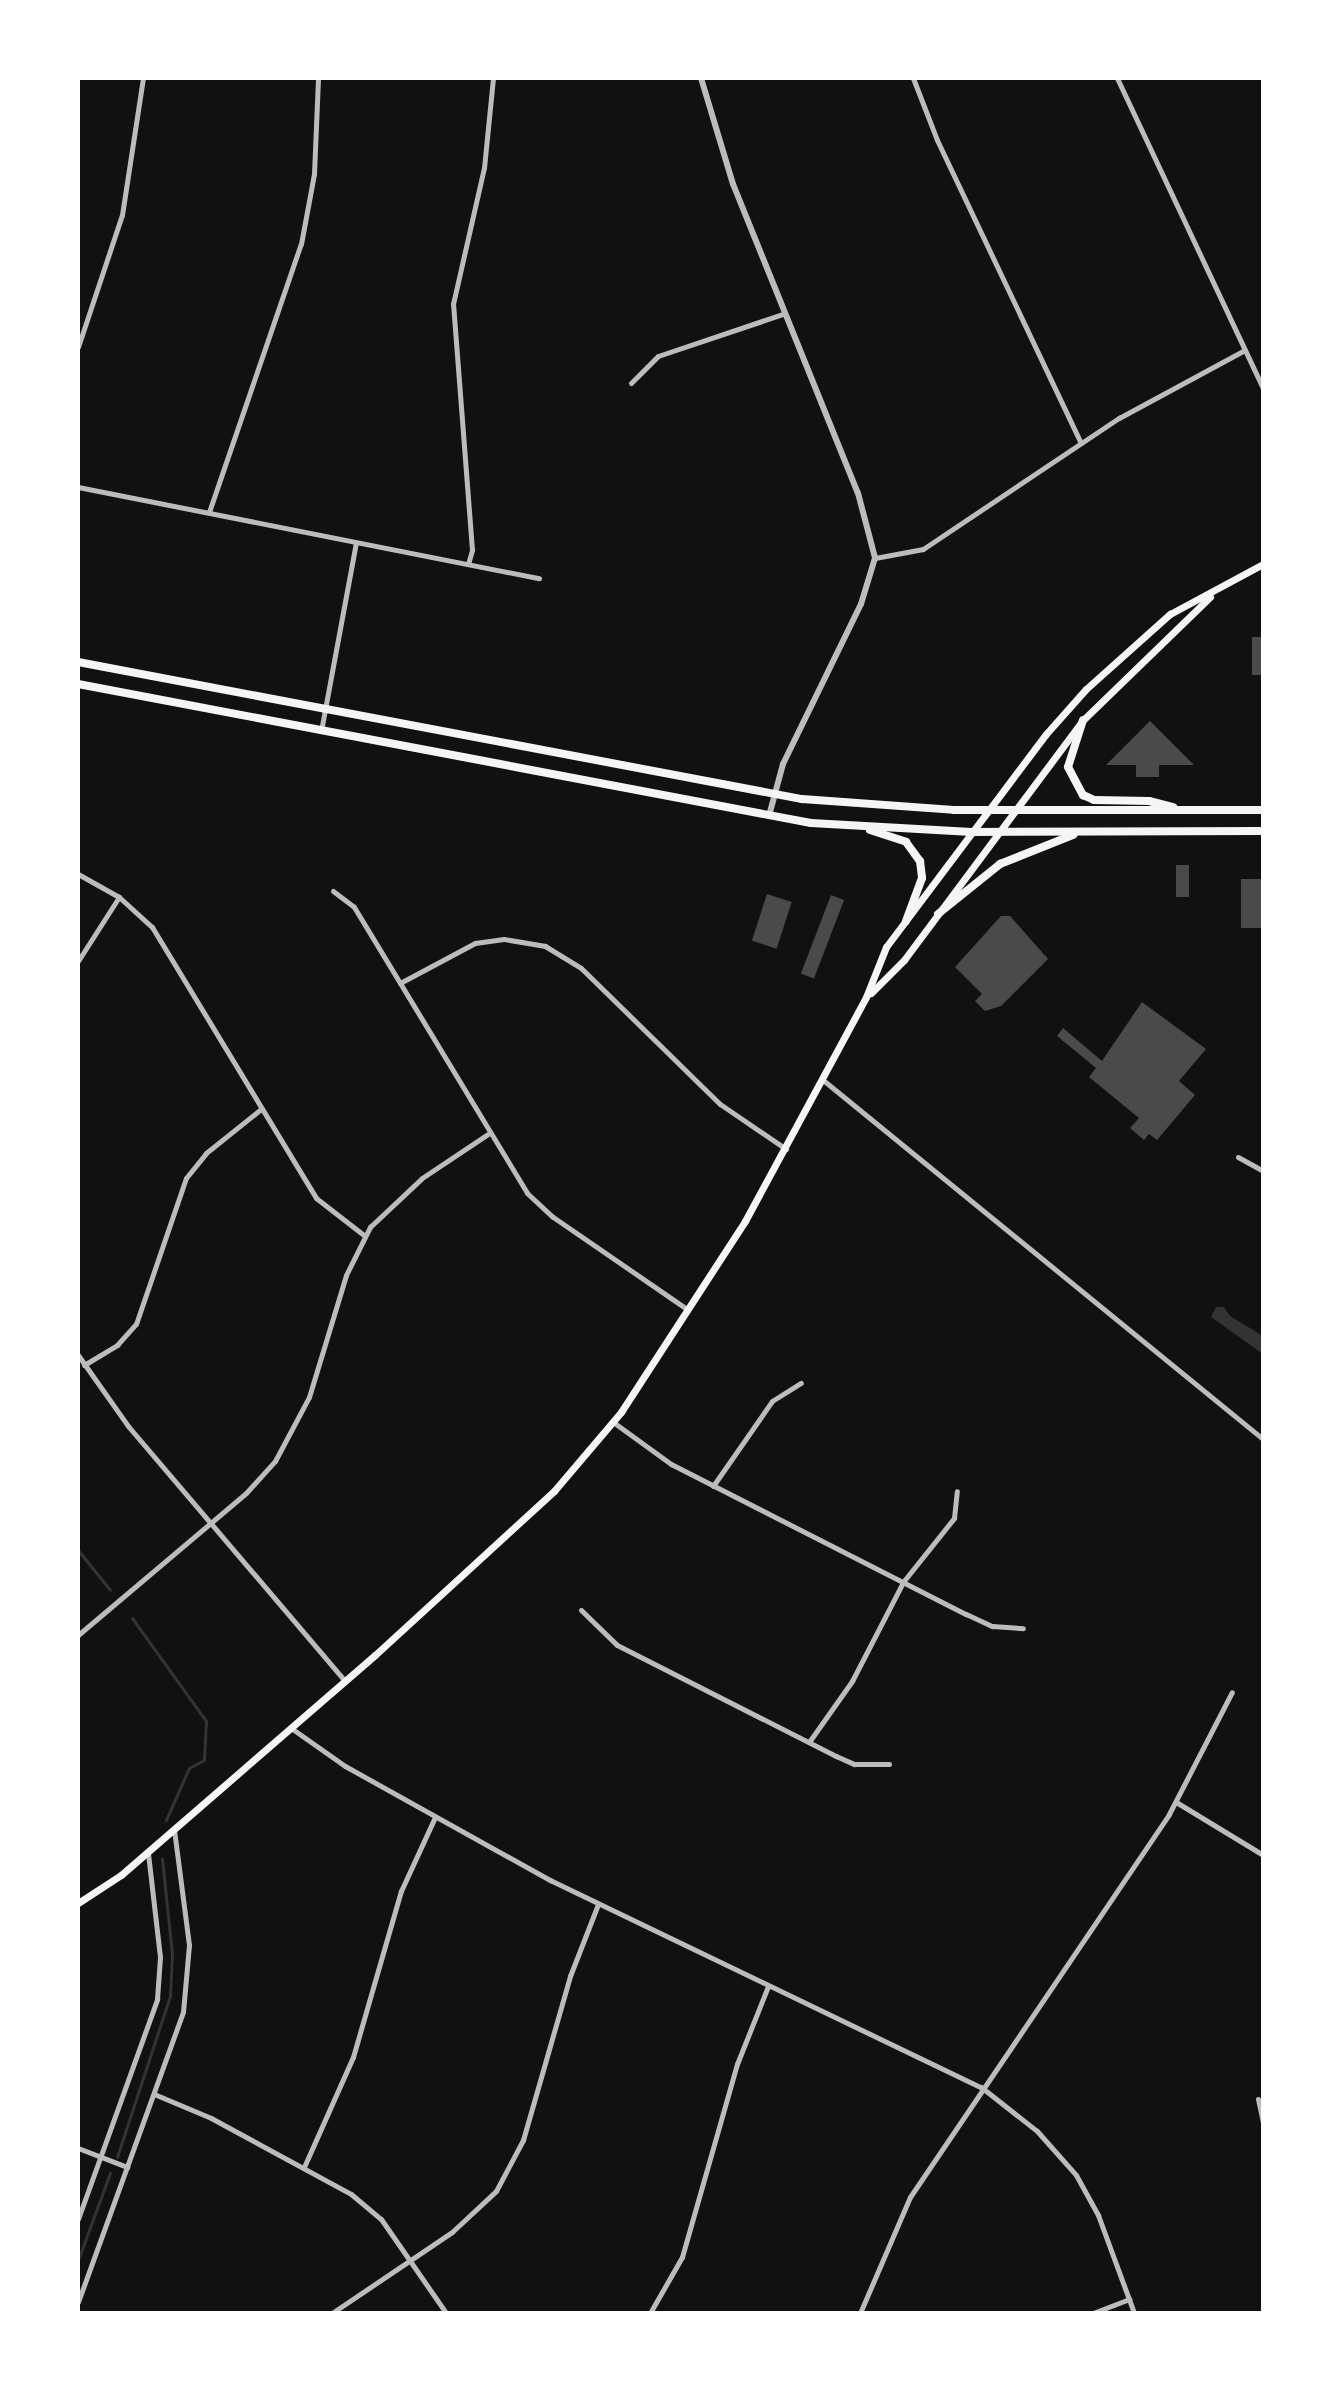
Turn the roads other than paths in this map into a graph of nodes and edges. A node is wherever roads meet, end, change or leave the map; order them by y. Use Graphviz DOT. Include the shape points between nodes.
graph roads {
  1 [pos="143,78"];
  2 [pos="318,78"];
  3 [pos="493,78"];
  4 [pos="701,78"];
  5 [pos="913,78"];
  6 [pos="1117,78"];
  7 [pos="783,314"];
  8 [pos="78,347"];
  9 [pos="1245,350"];
  10 [pos="631,383"];
  11 [pos="1263,388"];
  12 [pos="1081,443"];
  13 [pos="78,487"];
  14 [pos="209,512"];
  15 [pos="356,543"];
  16 [pos="875,558"];
  17 [pos="468,564"];
  18 [pos="1263,564"];
  19 [pos="539,578"];
  20 [pos="1218,590"];
  21 [pos="78,662"];
  22 [pos="78,684"];
  23 [pos="325,709"];
  24 [pos="1083,720"];
  25 [pos="321,731"];
  26 [pos="773,795"];
  27 [pos="1263,810"];
  28 [pos="988,811"];
  29 [pos="1014,811"];
  30 [pos="1186,811"];
  31 [pos="769,816"];
  32 [pos="862,827"];
  33 [pos="1263,831"];
  34 [pos="972,832"];
  35 [pos="1082,832"];
  36 [pos="999,833"];
  37 [pos="78,874"];
  38 [pos="333,891"];
  39 [pos="119,897"];
  40 [pos="938,914"];
  41 [pos="906,921"];
  42 [pos="78,961"];
  43 [pos="399,983"];
  44 [pos="866,997"];
  45 [pos="823,1080"];
  46 [pos="261,1109"];
  47 [pos="488,1134"];
  48 [pos="787,1149"];
  49 [pos="1238,1157"];
  50 [pos="1263,1171"];
  51 [pos="365,1236"];
  52 [pos="687,1309"];
  53 [pos="78,1355"];
  54 [pos="84,1365"];
  55 [pos="801,1383"];
  56 [pos="613,1422"];
  57 [pos="1263,1439"];
  58 [pos="713,1486"];
  59 [pos="957,1491"];
  60 [pos="211,1523"];
  61 [pos="903,1582"];
  62 [pos="581,1610"];
  63 [pos="1023,1628"];
  64 [pos="78,1635"];
  65 [pos="345,1681"];
  66 [pos="1232,1692"];
  67 [pos="291,1728"];
  68 [pos="809,1742"];
  69 [pos="889,1764"];
  70 [pos="1176,1802"];
  71 [pos="435,1817"];
  72 [pos="174,1829"];
  73 [pos="148,1852"];
  74 [pos="1263,1855"];
  75 [pos="78,1903"];
  76 [pos="598,1904"];
  77 [pos="768,1986"];
  78 [pos="981,2087"];
  79 [pos="154,2094"];
  80 [pos="1258,2099"];
  81 [pos="1263,2123"];
  82 [pos="78,2148"];
  83 [pos="101,2157"];
  84 [pos="127,2167"];
  85 [pos="304,2167"];
  86 [pos="78,2219"];
  87 [pos="411,2260"];
  88 [pos="1129,2299"];
  89 [pos="78,2302"];
  90 [pos="332,2313"];
  91 [pos="446,2313"];
  92 [pos="650,2313"];
  93 [pos="860,2313"];
  94 [pos="1093,2313"];
  95 [pos="1134,2313"];
  1 -- 8 [label="street" via="122,215"];
  2 -- 14 [label="street" via="314,174 304,232"];
  3 -- 17 [label="street" via="484,168 453,304 472,550"];
  4 -- 7 [label="street" via="708,113"];
  5 -- 12 [label="street" via="937,140"];
  6 -- 9 [label="street"];
  7 -- 10 [label="street" via="658,356"];
  7 -- 16 [label="street" via="858,493"];
  9 -- 11 [label="street"];
  9 -- 12 [label="street"];
  12 -- 16 [label="street" via="923,549"];
  13 -- 14 [label="street"];
  14 -- 15 [label="street"];
  15 -- 17 [label="street"];
  15 -- 23 [label="street"];
  16 -- 26 [label="street" via="861,604"];
  17 -- 19 [label="street"];
  18 -- 20 [label="main road"];
  20 -- 24 [label="main road"];
  20 -- 28 [label="main road" via="1170,614 1114,662 1058,719"];
  21 -- 23 [label="highway"];
  22 -- 25 [label="highway"];
  23 -- 25 [label="street"];
  23 -- 26 [label="highway"];
  24 -- 29 [label="main road"];
  24 -- 30 [label="highway" via="1068,767 1083,795"];
  25 -- 31 [label="highway"];
  26 -- 28 [label="highway"];
  26 -- 31 [label="street"];
  27 -- 30 [label="highway"];
  28 -- 29 [label="highway"];
  28 -- 34 [label="main road"];
  29 -- 30 [label="highway"];
  29 -- 36 [label="main road"];
  31 -- 32 [label="highway"];
  32 -- 34 [label="highway"];
  32 -- 41 [label="highway" via="906,842 916,853 922,878"];
  33 -- 35 [label="highway"];
  34 -- 36 [label="highway"];
  34 -- 41 [label="main road"];
  35 -- 36 [label="highway"];
  35 -- 40 [label="highway" via="1000,864"];
  36 -- 40 [label="main road"];
  37 -- 39 [label="street"];
  38 -- 43 [label="street" via="354,907"];
  39 -- 42 [label="street"];
  39 -- 46 [label="street" via="168,950"];
  40 -- 44 [label="main road" via="904,960"];
  41 -- 44 [label="main road" via="886,947"];
  43 -- 47 [label="street"];
  43 -- 48 [label="street" via="475,943 504,939 545,946 581,968 720,1104"];
  44 -- 45 [label="main road"];
  45 -- 48 [label="main road"];
  45 -- 57 [label="street"];
  46 -- 51 [label="street" via="316,1198"];
  46 -- 54 [label="street" via="206,1153 186,1178 136,1324 117,1345"];
  47 -- 51 [label="street" via="399,1197"];
  47 -- 52 [label="street" via="540,1206"];
  48 -- 52 [label="main road"];
  49 -- 50 [label="street"];
  51 -- 60 [label="street" via="346,1275 297,1423 254,1486"];
  52 -- 56 [label="main road"];
  53 -- 54 [label="street"];
  54 -- 60 [label="street"];
  55 -- 58 [label="street" via="772,1401"];
  56 -- 58 [label="street" via="645,1449"];
  56 -- 65 [label="main road" via="554,1491"];
  58 -- 61 [label="street"];
  59 -- 61 [label="street" via="954,1518"];
  60 -- 64 [label="street"];
  60 -- 65 [label="street"];
  61 -- 63 [label="street" via="992,1626"];
  61 -- 68 [label="street" via="852,1681"];
  62 -- 68 [label="street" via="617,1645"];
  65 -- 67 [label="main road"];
  66 -- 70 [label="street"];
  67 -- 71 [label="street"];
  67 -- 72 [label="main road"];
  68 -- 69 [label="street" via="854,1764"];
  70 -- 74 [label="street"];
  70 -- 78 [label="street"];
  71 -- 76 [label="street"];
  71 -- 85 [label="street" via="401,1891 353,2057"];
  72 -- 73 [label="main road"];
  72 -- 79 [label="street" via="189,1945 188,1988"];
  73 -- 75 [label="main road"];
  73 -- 83 [label="street" via="160,1957 158,1991"];
  76 -- 77 [label="street"];
  76 -- 87 [label="street" via="570,1976 513,2163 472,2216"];
  77 -- 78 [label="street"];
  77 -- 92 [label="street" via="737,2064 682,2257"];
  78 -- 88 [label="street" via="1037,2131 1076,2175 1098,2215"];
  78 -- 93 [label="street" via="910,2197"];
  79 -- 84 [label="street"];
  79 -- 85 [label="street"];
  80 -- 81 [label="street"];
  82 -- 83 [label="street"];
  83 -- 84 [label="street"];
  83 -- 86 [label="street"];
  84 -- 89 [label="street"];
  85 -- 87 [label="street" via="362,2202"];
  87 -- 90 [label="street"];
  87 -- 91 [label="street"];
  88 -- 94 [label="street"];
  88 -- 95 [label="street"];
}
